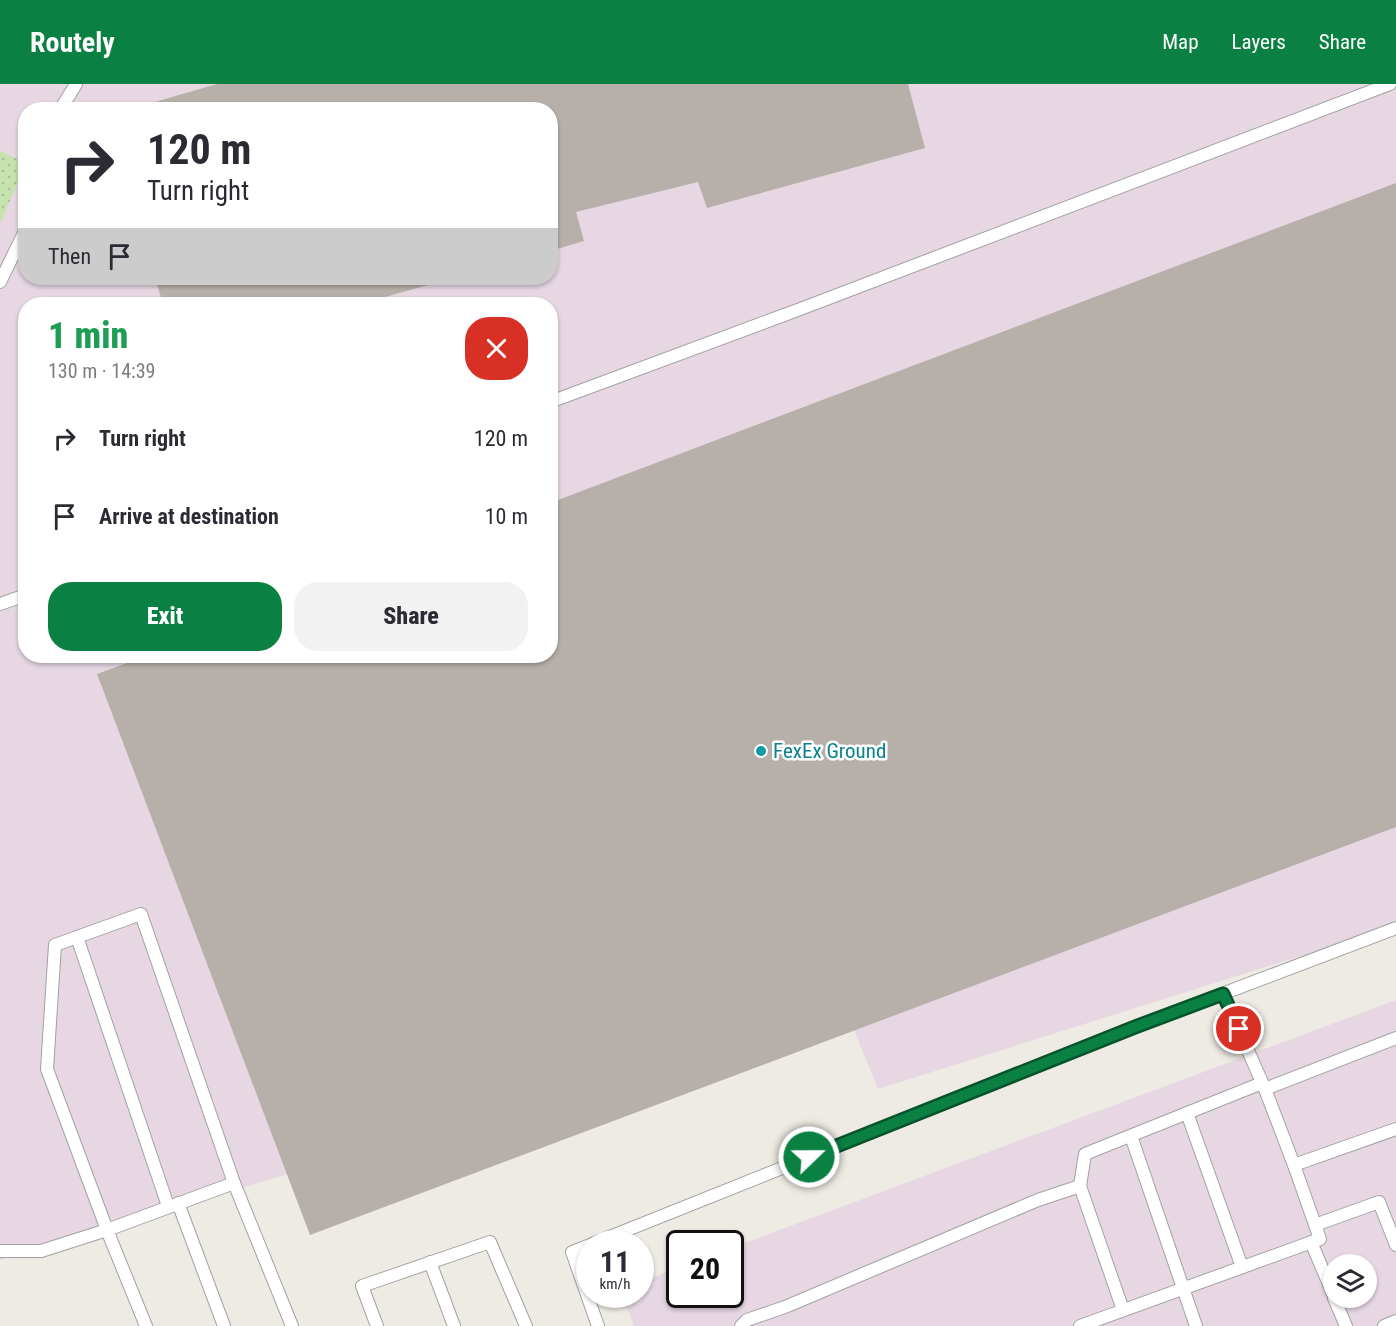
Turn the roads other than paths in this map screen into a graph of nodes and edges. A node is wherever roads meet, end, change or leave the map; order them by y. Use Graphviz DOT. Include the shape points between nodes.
graph roads {
  1 [pos="76,84"];
  2 [pos="1390,84"];
  3 [pos="65,102"];
  4 [pos="18,245"];
  5 [pos="0,282"];
  6 [pos="558,399"];
  7 [pos="18,597"];
  8 [pos="0,603"];
  9 [pos="1396,928"];
  10 [pos="77,937"];
  11 [pos="1223,994"];
  12 [pos="1396,1038"];
  13 [pos="1264,1086"];
  14 [pos="1187,1113"];
  15 [pos="1396,1129"];
  16 [pos="1131,1136"];
  17 [pos="1294,1165"];
  18 [pos="234,1182"];
  19 [pos="1080,1186"];
  20 [pos="173,1205"];
  21 [pos="1314,1224"];
  22 [pos="107,1230"];
  23 [pos="626,1230"];
  24 [pos="1311,1242"];
  25 [pos="1396,1245"];
  26 [pos="576,1250"];
  27 [pos="0,1251"];
  28 [pos="430,1262"];
  29 [pos="576,1263"];
  30 [pos="1242,1267"];
  31 [pos="1323,1271"];
  32 [pos="1182,1289"];
  33 [pos="592,1308"];
  34 [pos="1339,1308"];
  35 [pos="1123,1310"];
  36 [pos="1396,1321"];
  37 [pos="146,1326"];
  38 [pos="224,1326"];
  39 [pos="292,1326"];
  40 [pos="377,1326"];
  41 [pos="454,1326"];
  42 [pos="526,1326"];
  43 [pos="598,1326"];
  44 [pos="741,1326"];
  45 [pos="1080,1326"];
  46 [pos="1196,1326"];
  47 [pos="1346,1326"];
  48 [pos="1384,1326"];
  1 -- 3 [label="lane"];
  2 -- 6 [label="lane"];
  4 -- 5 [label="lane"];
  7 -- 8 [label="lane"];
  9 -- 11 [label="lane"];
  10 -- 18 [label="lane" via="141,914"];
  10 -- 20 [label="lane"];
  10 -- 22 [label="lane" via="55,945 47,1069"];
  11 -- 13 [label="lane"];
  11 -- 23 [label="lane"];
  12 -- 13 [label="lane"];
  13 -- 14 [label="lane"];
  13 -- 17 [label="lane"];
  14 -- 16 [label="lane"];
  14 -- 30 [label="lane"];
  15 -- 17 [label="lane"];
  16 -- 19 [label="lane" via="1085,1154"];
  16 -- 32 [label="lane"];
  17 -- 21 [label="lane"];
  18 -- 20 [label="lane"];
  18 -- 39 [label="lane"];
  19 -- 35 [label="lane"];
  19 -- 44 [label="lane" via="747,1320"];
  20 -- 22 [label="lane"];
  20 -- 38 [label="lane"];
  21 -- 24 [label="lane" via="1320,1239"];
  21 -- 25 [label="lane" via="1379,1202"];
  22 -- 27 [label="lane" via="41,1251"];
  22 -- 37 [label="lane"];
  24 -- 30 [label="lane"];
  24 -- 31 [label="lane"];
  26 -- 29 [label="lane" via="572,1252"];
  28 -- 40 [label="lane" via="362,1286"];
  28 -- 41 [label="lane"];
  28 -- 42 [label="lane" via="490,1242"];
  30 -- 32 [label="lane"];
  32 -- 35 [label="lane"];
  32 -- 46 [label="lane"];
  33 -- 43 [label="lane"];
  34 -- 47 [label="lane"];
  35 -- 45 [label="lane"];
  36 -- 48 [label="lane"];
}
